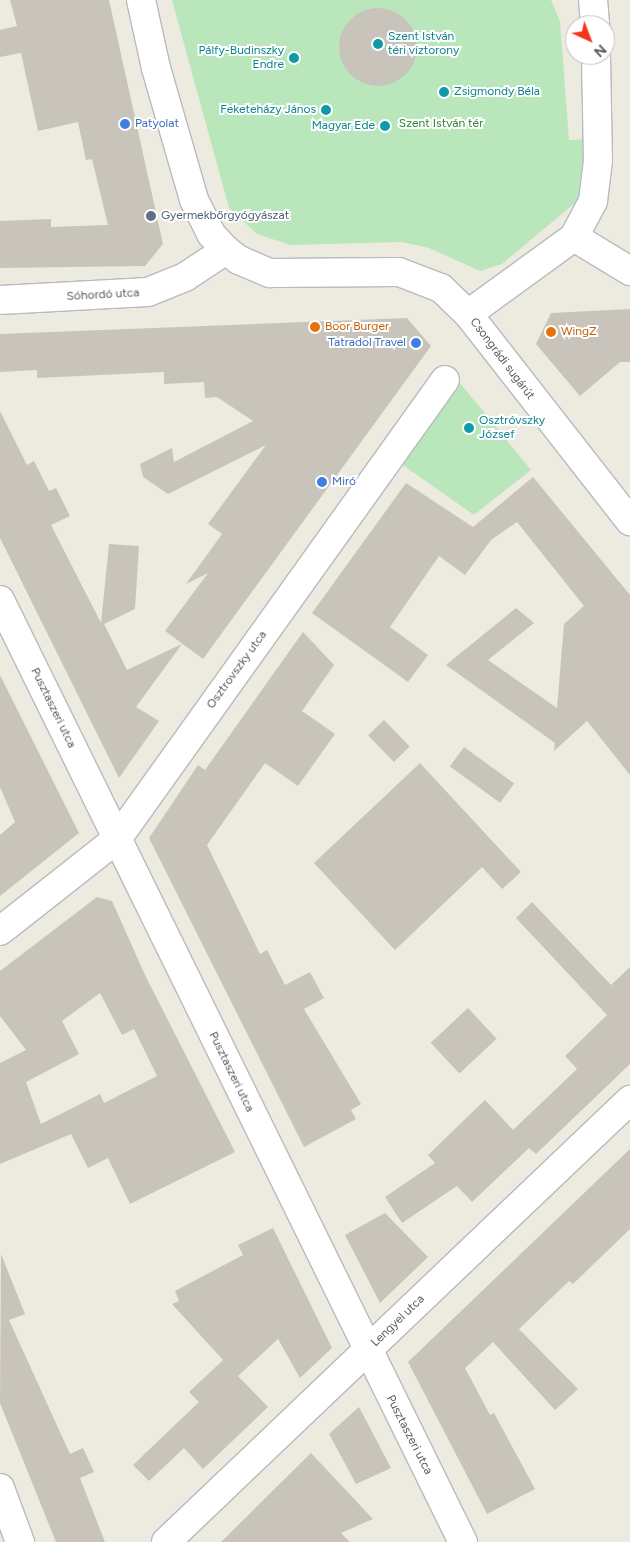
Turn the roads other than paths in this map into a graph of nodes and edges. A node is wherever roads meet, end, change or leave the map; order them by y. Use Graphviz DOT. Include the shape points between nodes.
graph roads {
  1 [pos="141,0"];
  2 [pos="593,0"];
  3 [pos="594,15"];
  4 [pos="596,65"];
  5 [pos="574,237"];
  6 [pos="226,250"];
  7 [pos="630,271"];
  8 [pos="0,300"];
  9 [pos="468,314"];
  10 [pos="445,380"];
  11 [pos="630,521"];
  12 [pos="0,600"];
  13 [pos="117,838"];
  14 [pos="0,931"];
  15 [pos="630,1100"];
  16 [pos="367,1351"];
  17 [pos="0,1488"];
  18 [pos="20,1542"];
  19 [pos="166,1542"];
  20 [pos="463,1542"];
  1 -- 6 [label="street" via="156,68 194,200 211,234"];
  2 -- 3 [label="street"];
  4 -- 5 [label="street" via="598,162 593,202"];
  5 -- 7 [label="street"];
  5 -- 9 [label="street"];
  6 -- 8 [label="street, Sóhordó utca" via="185,277 148,292"];
  6 -- 9 [label="street" via="239,260 270,273 399,272 441,288"];
  9 -- 11 [label="street, Csongrádi sugárút"];
  10 -- 13 [label="street, Osztrovszky utca"];
  12 -- 13 [label="street, Pusztaszeri utca"];
  13 -- 14 [label="street, Osztrovszky utca"];
  13 -- 16 [label="street, Pusztaszeri utca"];
  15 -- 16 [label="street, Lengyel utca"];
  16 -- 19 [label="street, Lengyel utca"];
  16 -- 20 [label="street, Pusztaszeri utca"];
  17 -- 18 [label="street"];
}
